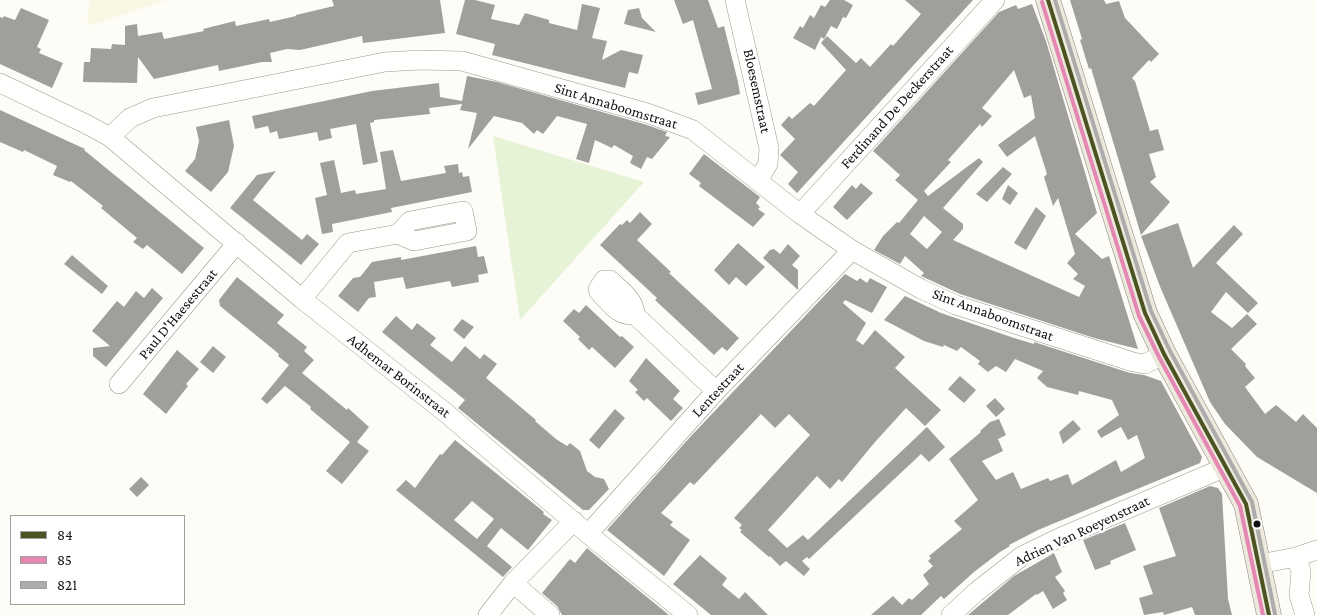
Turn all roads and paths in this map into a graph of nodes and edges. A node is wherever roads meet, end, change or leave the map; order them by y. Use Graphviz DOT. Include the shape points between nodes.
graph roads {
  1 [pos="735,0"];
  2 [pos="995,0"];
  3 [pos="1048,0"];
  4 [pos="0,84"];
  5 [pos="110,137"];
  6 [pos="758,181"];
  7 [pos="800,214"];
  8 [pos="398,234"];
  9 [pos="237,244"];
  10 [pos="852,250"];
  11 [pos="302,299"];
  12 [pos="635,314"];
  13 [pos="1164,354"];
  14 [pos="119,384"];
  15 [pos="716,391"];
  16 [pos="1226,467"];
  17 [pos="574,521"];
  18 [pos="588,534"];
  19 [pos="1317,550"];
  20 [pos="1296,557"];
  21 [pos="1260,564"];
  22 [pos="513,583"];
  23 [pos="488,615"];
  24 [pos="550,615"];
  25 [pos="688,615"];
  26 [pos="951,615"];
  27 [pos="1269,615"];
  28 [pos="1305,615"];
  1 -- 6 [label="street, Bloesemstraat" via="769,148 768,164"];
  2 -- 7 [label="street, Ferdinand De Deckerstraat"];
  3 -- 13 [label="main road" via="1137,292"];
  4 -- 5 [label="street, Adhemar Borinstraat"];
  5 -- 6 [label="street, Sint Annaboomstraat" via="130,118 153,108 386,62 462,61 647,113 693,130"];
  5 -- 9 [label="street, Adhemar Borinstraat"];
  6 -- 7 [label="street, Sint Annaboomstraat"];
  7 -- 10 [label="street, Sint Annaboomstraat"];
  8 -- 11 [label="street" via="348,243"];
  9 -- 11 [label="street, Adhemar Borinstraat"];
  9 -- 14 [label="street, Paul D'Haesestraat"];
  10 -- 13 [label="street, Sint Annaboomstraat" via="956,305 1133,362 1145,364"];
  10 -- 15 [label="street, Lentestraat"];
  11 -- 17 [label="street, Adhemar Borinstraat" via="446,413"];
  12 -- 15 [label="street"];
  13 -- 16 [label="main road"];
  15 -- 18 [label="street, Lentestraat"];
  16 -- 21 [label="main road" via="1246,504"];
  16 -- 26 [label="street, Adrien Van Roeyenstraat" via="1022,556"];
  17 -- 18 [label="street, Adhemar Borinstraat"];
  17 -- 22 [label="street"];
  18 -- 25 [label="street, Adhemar Borinstraat"];
  19 -- 20 [label="street"];
  20 -- 21 [label="street"];
  20 -- 28 [label="street" via="1301,571 1299,595"];
  21 -- 27 [label="main road"];
  22 -- 23 [label="street"];
  22 -- 24 [label="street"];
}
